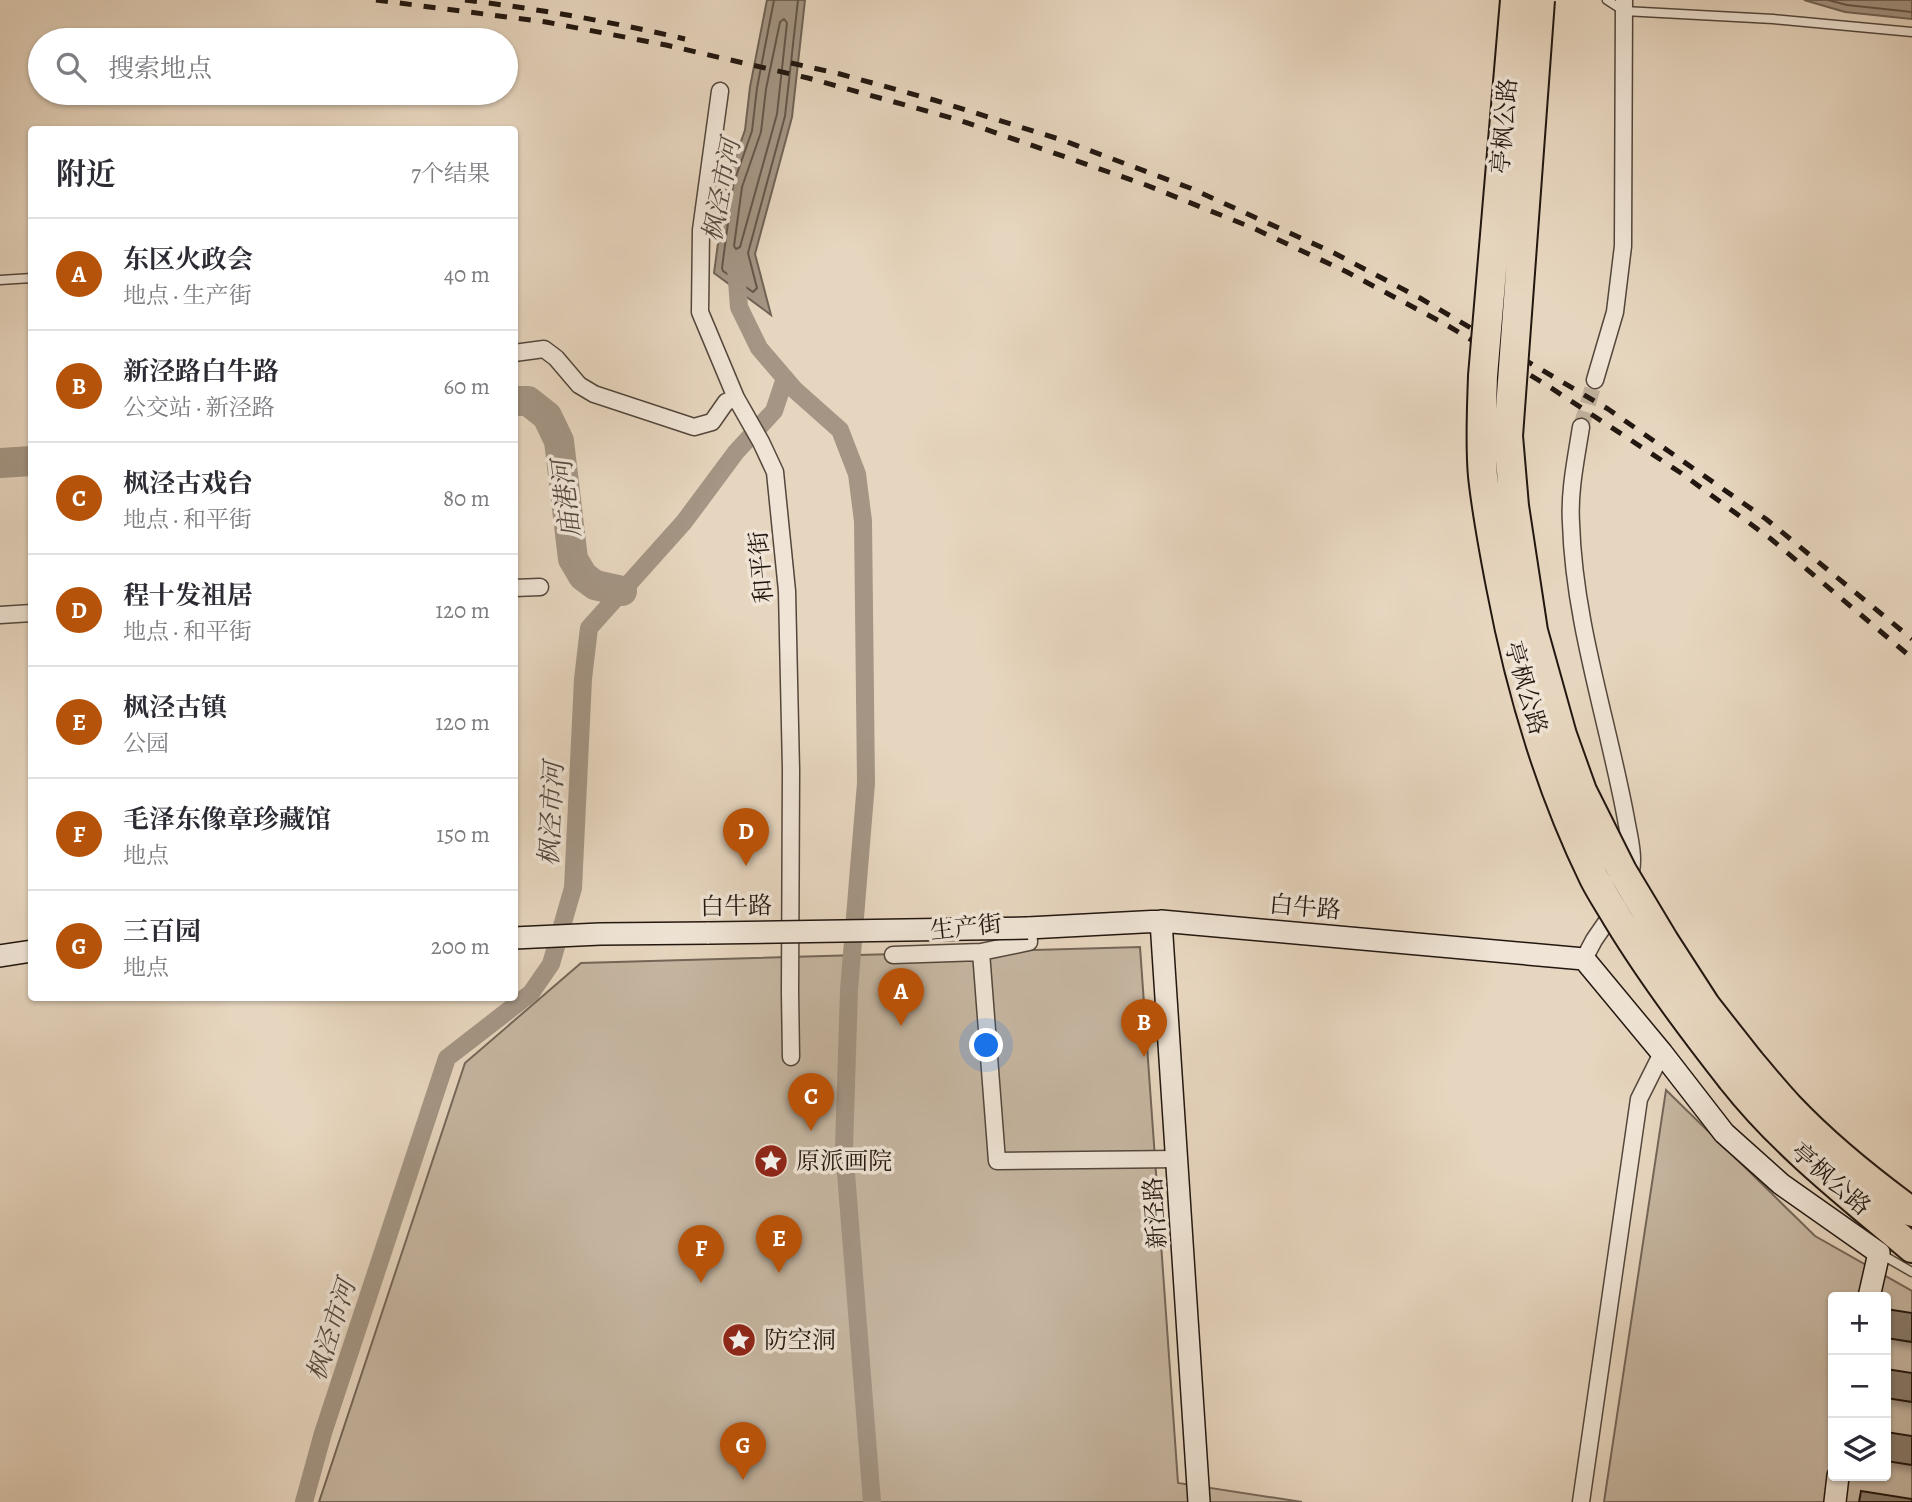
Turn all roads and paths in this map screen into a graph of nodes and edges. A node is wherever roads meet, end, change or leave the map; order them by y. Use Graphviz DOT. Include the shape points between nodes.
graph roads {
  1 [pos="1515,0"];
  2 [pos="1540,0"];
  3 [pos="1607,0"];
  4 [pos="1624,6"];
  5 [pos="1912,33"];
  6 [pos="720,91"];
  7 [pos="28,278"];
  8 [pos="0,280"];
  9 [pos="518,353"];
  10 [pos="1595,380"];
  11 [pos="740,405"];
  12 [pos="1581,427"];
  13 [pos="540,587"];
  14 [pos="518,588"];
  15 [pos="28,613"];
  16 [pos="0,615"];
  17 [pos="1161,921"];
  18 [pos="1028,928"];
  19 [pos="518,938"];
  20 [pos="28,952"];
  21 [pos="981,952"];
  22 [pos="893,955"];
  23 [pos="0,956"];
  24 [pos="1584,959"];
  25 [pos="1662,1053"];
  26 [pos="792,1057"];
  27 [pos="1741,1070"];
  28 [pos="1177,1158"];
  29 [pos="1912,1212"];
  30 [pos="1912,1248"];
  31 [pos="1880,1254"];
  32 [pos="1912,1272"];
  33 [pos="1870,1292"];
  34 [pos="1837,1481"];
  35 [pos="1199,1502"];
  36 [pos="1581,1502"];
  37 [pos="1835,1502"];
  1 -- 27 [label="highway, 亭枫公路, bridge" via="1481,425 1483,476 1508,626 1558,795 1595,879 1674,1003"];
  2 -- 27 [label="highway, 亭枫公路, bridge" via="1508,436 1533,631 1582,791 1622,871"];
  3 -- 4 [label="lane"];
  4 -- 5 [label="lane"];
  4 -- 10 [label="street" via="1623,246 1615,312"];
  6 -- 11 [label="street, 和平街" via="701,230 700,312"];
  7 -- 8 [label="lane"];
  9 -- 11 [label="street" via="544,349 579,386 594,394 694,427 712,422 726,402"];
  11 -- 26 [label="street, 和平街" via="775,472 787,591"];
  12 -- 24 [label="street" via="1570,521 1575,582 1619,783 1631,872 1620,901"];
  13 -- 14 [label="street"];
  15 -- 16 [label="street"];
  17 -- 18 [label="street, 白牛路"];
  17 -- 24 [label="street, 白牛路"];
  17 -- 28 [label="street, 新泾路"];
  18 -- 19 [label="street, 白牛路, bridge"];
  18 -- 21 [label="street, 生产街" via="1029,942"];
  20 -- 23 [label="street"];
  21 -- 22 [label="street, 生产街"];
  21 -- 28 [label="street" via="998,1161"];
  24 -- 25 [label="street"];
  25 -- 31 [label="street" via="1724,1133 1781,1184"];
  25 -- 36 [label="street" via="1639,1099"];
  27 -- 29 [label="highway, 亭枫公路"];
  27 -- 30 [label="highway, 亭枫公路" via="1744,1094 1795,1149"];
  28 -- 35 [label="street, 新泾路"];
  31 -- 32 [label="lane"];
  31 -- 33 [label="street"];
  34 -- 37 [label="street"];
}
